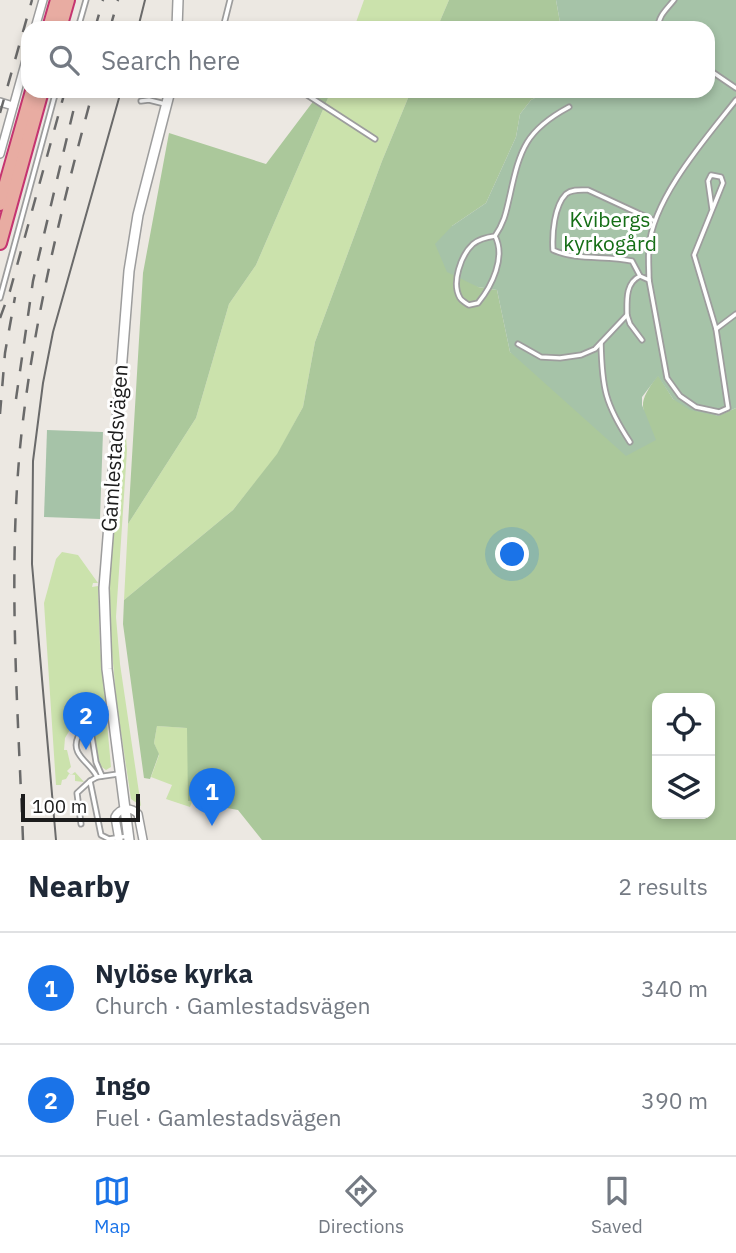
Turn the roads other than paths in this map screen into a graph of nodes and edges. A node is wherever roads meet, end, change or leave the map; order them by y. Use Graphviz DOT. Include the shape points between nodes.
graph roads {
  1 [pos="43,0"];
  2 [pos="57,0"];
  3 [pos="68,0"];
  4 [pos="86,0"];
  5 [pos="178,0"];
  6 [pos="230,0"];
  7 [pos="674,0"];
  8 [pos="37,21"];
  9 [pos="51,21"];
  10 [pos="62,21"];
  11 [pos="80,21"];
  12 [pos="177,21"];
  13 [pos="225,21"];
  14 [pos="658,21"];
  15 [pos="715,74"];
  16 [pos="21,78"];
  17 [pos="736,89"];
  18 [pos="30,98"];
  19 [pos="41,98"];
  20 [pos="54,98"];
  21 [pos="168,98"];
  22 [pos="313,98"];
  23 [pos="736,100"];
  24 [pos="141,101"];
  25 [pos="0,102"];
  26 [pos="167,104"];
  27 [pos="13,106"];
  28 [pos="569,107"];
  29 [pos="375,139"];
  30 [pos="0,154"];
  31 [pos="0,204"];
  32 [pos="712,209"];
  33 [pos="655,221"];
  34 [pos="495,236"];
  35 [pos="0,243"];
  36 [pos="640,276"];
  37 [pos="649,280"];
  38 [pos="0,298"];
  39 [pos="736,314"];
  40 [pos="627,315"];
  41 [pos="716,329"];
  42 [pos="642,340"];
  43 [pos="601,343"];
  44 [pos="518,344"];
  45 [pos="631,442"];
  46 [pos="120,774"];
  47 [pos="99,776"];
  48 [pos="90,781"];
  49 [pos="125,809"];
  50 [pos="81,824"];
  51 [pos="124,838"];
  52 [pos="143,840"];
  1 -- 8 [label="street"];
  2 -- 9 [label="highway"];
  3 -- 10 [label="highway"];
  4 -- 11 [label="lane"];
  5 -- 12 [label="street"];
  6 -- 13 [label="lane"];
  7 -- 14 [label="lane"];
  15 -- 17 [label="lane"];
  16 -- 27 [label="street"];
  18 -- 31 [label="highway"];
  19 -- 35 [label="highway"];
  20 -- 38 [label="lane"];
  21 -- 26 [label="street, Gamlestadsvägen"];
  22 -- 29 [label="lane"];
  23 -- 33 [label="lane" via="696,150"];
  24 -- 26 [label="lane"];
  25 -- 27 [label="street"];
  26 -- 46 [label="street, Gamlestadsvägen" via="138,215 129,271 106,557 104,642"];
  27 -- 30 [label="street"];
  28 -- 34 [label="lane" via="547,118 530,136 519,159 504,222"];
  32 -- 32 [label="lane" via="708,181 715,174 723,183"];
  32 -- 41 [label="lane" via="694,255"];
  33 -- 36 [label="lane" via="588,190 566,194 559,206 553,250 632,261"];
  33 -- 37 [label="lane"];
  34 -- 34 [label="lane" via="473,244 462,261 457,287 460,299 469,305 478,303 494,275 499,244"];
  36 -- 37 [label="lane"];
  36 -- 40 [label="lane" via="630,284"];
  37 -- 41 [label="lane" via="667,378 680,396 696,407 719,412 728,408"];
  39 -- 41 [label="lane"];
  40 -- 42 [label="lane"];
  40 -- 43 [label="lane"];
  43 -- 44 [label="lane" via="580,355 560,358 541,357"];
  43 -- 45 [label="lane" via="606,400"];
  46 -- 47 [label="lane"];
  46 -- 49 [label="street, Gamlestadsvägen"];
  47 -- 47 [label="lane" via="92,737 84,733 78,737 76,750"];
  47 -- 48 [label="lane"];
  48 -- 50 [label="lane" via="77,793"];
  48 -- 51 [label="lane" via="101,835"];
  49 -- 51 [label="street, Gamlestadsvägen"];
  49 -- 52 [label="street, Gamlestadsvägen" via="138,814"];
}
